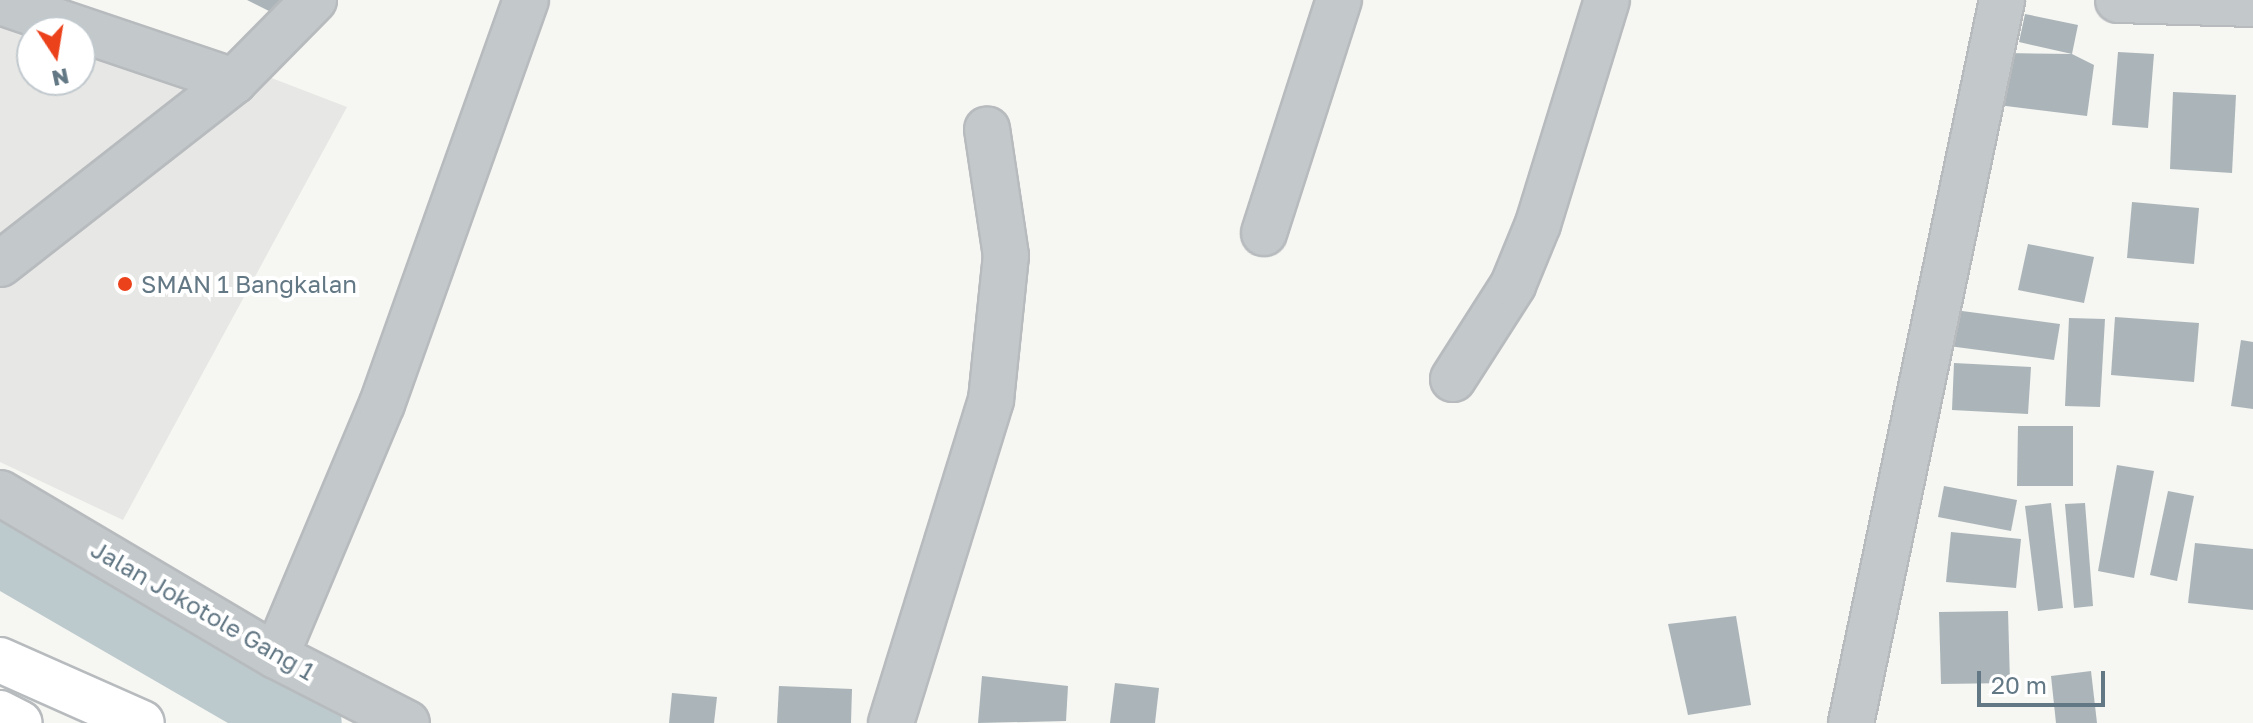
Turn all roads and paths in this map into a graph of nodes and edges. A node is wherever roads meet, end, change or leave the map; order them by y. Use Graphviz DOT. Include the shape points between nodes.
graph roads {
  1 [pos="314,0"];
  2 [pos="526,0"];
  3 [pos="1339,0"];
  4 [pos="1607,0"];
  5 [pos="2002,0"];
  6 [pos="2118,0"];
  7 [pos="0,2"];
  8 [pos="2253,4"];
  9 [pos="234,81"];
  10 [pos="987,129"];
  11 [pos="1264,233"];
  12 [pos="0,264"];
  13 [pos="1453,379"];
  14 [pos="0,493"];
  15 [pos="276,656"];
  16 [pos="0,660"];
  17 [pos="0,713"];
  18 [pos="20,723"];
  19 [pos="142,723"];
  20 [pos="407,723"];
  21 [pos="891,723"];
  22 [pos="1851,723"];
  1 -- 9 [label="street"];
  2 -- 15 [label="street" via="382,404"];
  3 -- 11 [label="street"];
  4 -- 13 [label="street" via="1538,224 1513,285"];
  5 -- 22 [label="street"];
  6 -- 8 [label="street"];
  7 -- 9 [label="street"];
  9 -- 12 [label="street"];
  10 -- 21 [label="street" via="1006,256 991,400"];
  14 -- 15 [label="street, Jalan Jokotole Gang 1"];
  15 -- 20 [label="street, Jalan Jokotole Gang 1"];
  16 -- 19 [label="highway"];
  17 -- 18 [label="highway"];
}
